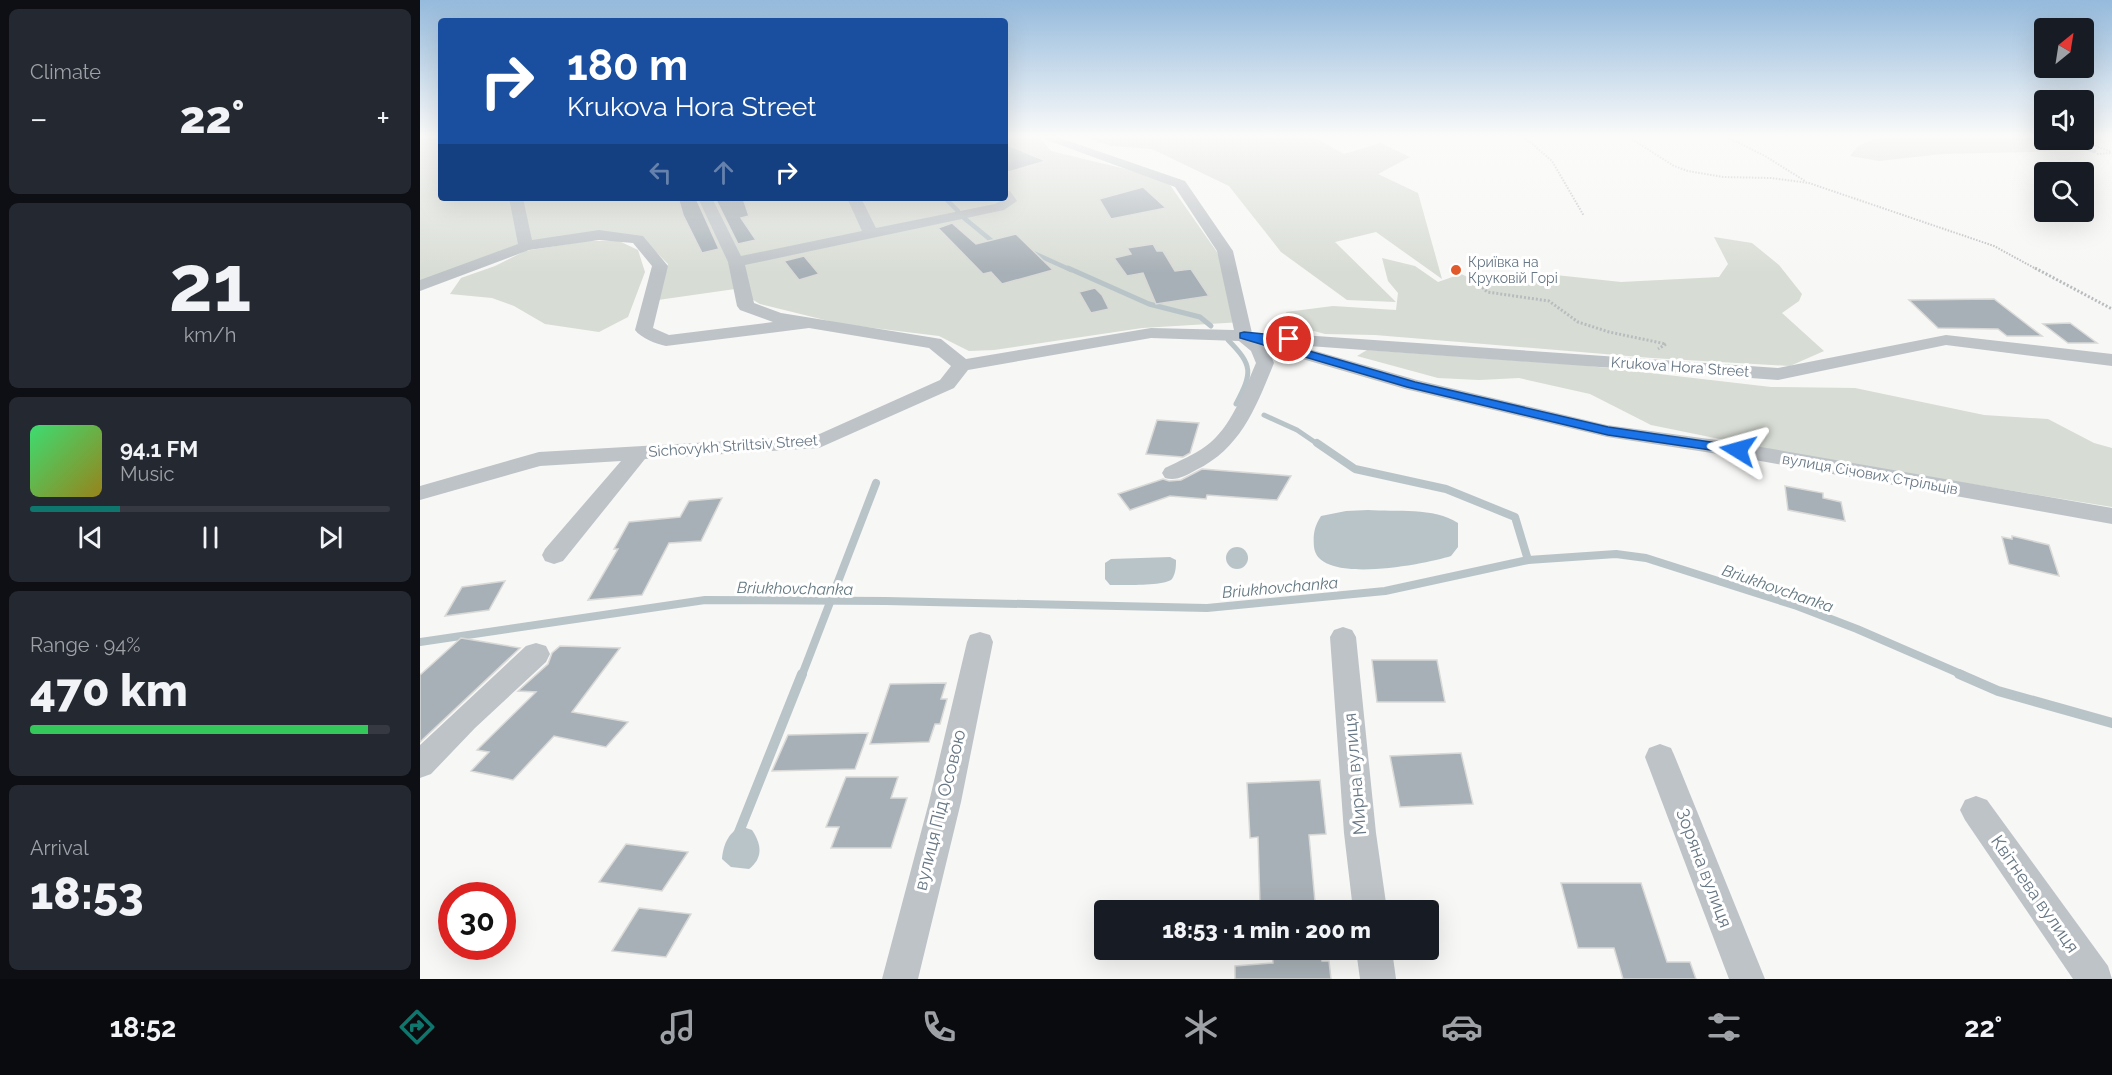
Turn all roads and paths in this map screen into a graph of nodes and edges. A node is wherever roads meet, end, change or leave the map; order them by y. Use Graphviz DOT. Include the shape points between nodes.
graph roads {
  1 [pos="1173,182"];
  2 [pos="1564,182"];
  3 [pos="1799,182"];
  4 [pos="1809,183"];
  5 [pos="1008,198"];
  6 [pos="517,201"];
  7 [pos="706,201"];
  8 [pos="855,201"];
  9 [pos="1584,216"];
  10 [pos="871,234"];
  11 [pos="526,246"];
  12 [pos="736,262"];
  13 [pos="1471,276"];
  14 [pos="420,286"];
  15 [pos="2112,309"];
  16 [pos="809,323"];
  17 [pos="1244,336"];
  18 [pos="1651,349"];
  19 [pos="2112,360"];
  20 [pos="962,365"];
  21 [pos="639,453"];
  22 [pos="1173,473"];
  23 [pos="420,493"];
  24 [pos="2112,516"];
  25 [pos="554,555"];
  26 [pos="1343,637"];
  27 [pos="980,642"];
  28 [pos="536,654"];
  29 [pos="1660,757"];
  30 [pos="420,765"];
  31 [pos="1976,810"];
  32 [pos="1369,900"];
  33 [pos="1375,960"];
  34 [pos="900,979"];
  35 [pos="1378,979"];
  36 [pos="1747,979"];
  37 [pos="2095,979"];
  1 -- 17 [label="street" via="1180,184 1225,251"];
  2 -- 9 [label="path"];
  3 -- 4 [label="path"];
  4 -- 15 [label="path" via="1994,246"];
  5 -- 10 [label="street" via="1010,201 999,207"];
  6 -- 11 [label="street"];
  7 -- 12 [label="street"];
  8 -- 10 [label="street"];
  10 -- 12 [label="street"];
  11 -- 14 [label="street"];
  11 -- 16 [label="street" via="598,235 638,239 660,266 645,330 666,341"];
  12 -- 16 [label="street" via="746,306 777,318"];
  13 -- 18 [label="path" via="1487,292 1549,301 1578,322 1666,344"];
  16 -- 20 [label="street" via="935,343"];
  17 -- 19 [label="street, Krukova Hora Street" via="1778,374 1946,340"];
  17 -- 20 [label="street" via="1151,333"];
  17 -- 22 [label="street" via="1259,349 1264,363 1252,393 1224,441"];
  17 -- 24 [label="street, вулиця Січових Стрільців" via="1412,385 1608,431"];
  20 -- 21 [label="street, Sichovykh Striltsiv Street" via="947,384 819,442"];
  21 -- 23 [label="street, Sichovykh Striltsiv Street" via="539,459"];
  21 -- 25 [label="street"];
  26 -- 32 [label="street, Мирна вулиця"];
  27 -- 34 [label="street, вулиця Під Осовою"];
  28 -- 30 [label="street"];
  29 -- 36 [label="street, Зоряна вулиця"];
  31 -- 37 [label="street, Квітнева вулиця"];
  33 -- 35 [label="street"];
}
